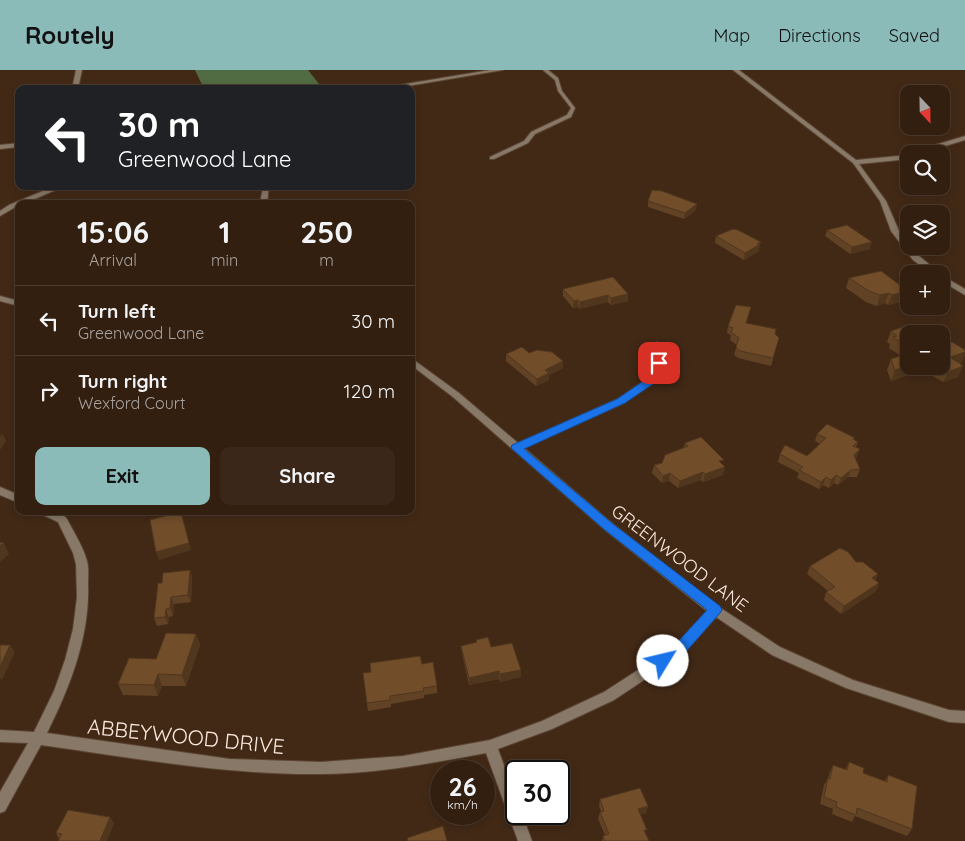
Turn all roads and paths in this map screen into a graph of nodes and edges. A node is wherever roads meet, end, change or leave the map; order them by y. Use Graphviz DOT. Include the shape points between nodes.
graph roads {
  1 [pos="79,70"];
  2 [pos="500,70"];
  3 [pos="545,70"];
  4 [pos="736,70"];
  5 [pos="76,85"];
  6 [pos="404,85"];
  7 [pos="965,138"];
  8 [pos="15,145"];
  9 [pos="941,145"];
  10 [pos="0,148"];
  11 [pos="492,158"];
  12 [pos="900,158"];
  13 [pos="855,162"];
  14 [pos="52,190"];
  15 [pos="26,200"];
  16 [pos="15,204"];
  17 [pos="0,214"];
  18 [pos="926,265"];
  19 [pos="950,282"];
  20 [pos="965,293"];
  21 [pos="0,298"];
  22 [pos="15,303"];
  23 [pos="658,345"];
  24 [pos="415,364"];
  25 [pos="516,448"];
  26 [pos="0,491"];
  27 [pos="15,497"];
  28 [pos="54,515"];
  29 [pos="716,610"];
  30 [pos="965,717"];
  31 [pos="0,736"];
  32 [pos="37,738"];
  33 [pos="490,746"];
  34 [pos="0,806"];
  35 [pos="525,841"];
  1 -- 5 [label="street"];
  2 -- 6 [label="street"];
  3 -- 11 [label="lane" via="557,79 560,91 573,108 569,116"];
  4 -- 13 [label="street"];
  7 -- 9 [label="street"];
  8 -- 10 [label="street"];
  12 -- 13 [label="street"];
  13 -- 18 [label="street" via="883,201 895,231"];
  14 -- 15 [label="street"];
  16 -- 17 [label="street"];
  19 -- 20 [label="street"];
  21 -- 22 [label="street"];
  23 -- 25 [label="street" via="659,363 649,382 621,401"];
  24 -- 25 [label="street, GREENWOOD LANE"];
  25 -- 29 [label="street, GREENWOOD LANE" via="609,527"];
  26 -- 27 [label="street"];
  28 -- 32 [label="street" via="62,519 82,562 83,613 68,674"];
  29 -- 30 [label="street, GREENWOOD LANE" via="776,651 850,684 949,716"];
  29 -- 33 [label="street, ABBEYWOOD DRIVE" via="679,650 609,696 547,725"];
  31 -- 32 [label="street, ABBEYWOOD DRIVE"];
  32 -- 33 [label="street, ABBEYWOOD DRIVE" via="230,765 322,768 403,762"];
  32 -- 34 [label="street"];
  33 -- 35 [label="street"];
}
